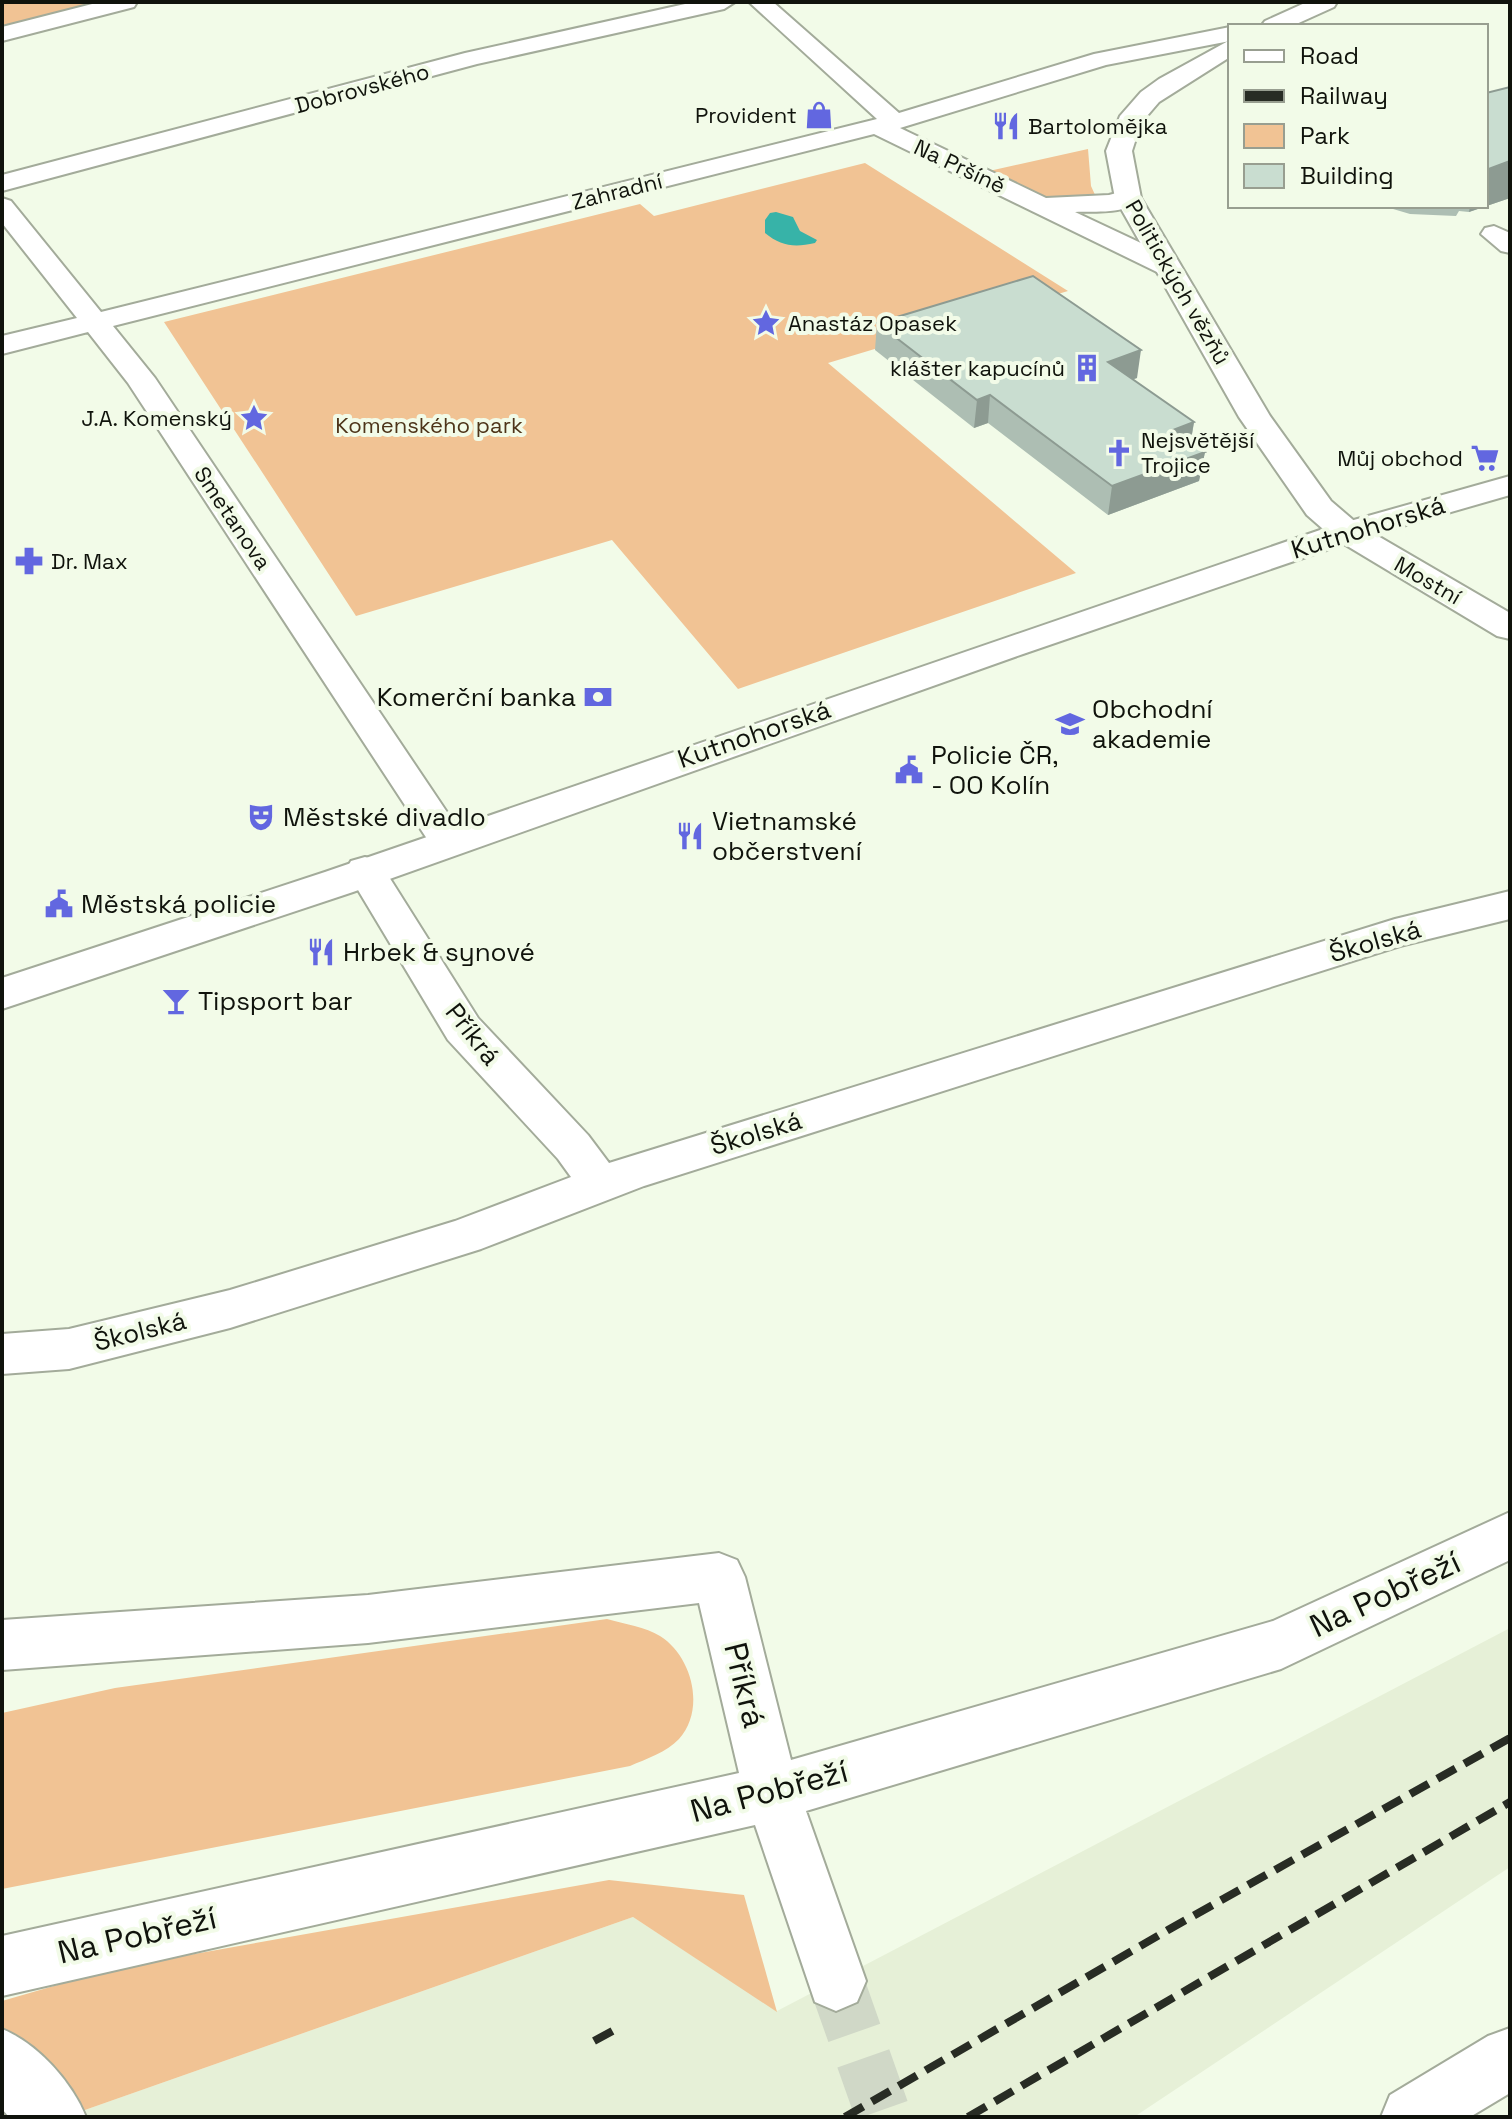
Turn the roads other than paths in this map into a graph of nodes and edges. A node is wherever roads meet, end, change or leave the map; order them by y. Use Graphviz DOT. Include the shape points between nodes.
graph roads {
  1 [pos="126,2"];
  2 [pos="724,2"];
  3 [pos="760,2"];
  4 [pos="1328,2"];
  5 [pos="1277,24"];
  6 [pos="2,34"];
  7 [pos="1228,34"];
  8 [pos="1228,48"];
  9 [pos="886,124"];
  10 [pos="2,183"];
  11 [pos="1128,198"];
  12 [pos="2,206"];
  13 [pos="1044,206"];
  14 [pos="1167,266"];
  15 [pos="95,322"];
  16 [pos="2,345"];
  17 [pos="1510,485"];
  18 [pos="1347,532"];
  19 [pos="1510,628"];
  20 [pos="448,842"];
  21 [pos="365,870"];
  22 [pos="1510,905"];
  23 [pos="2,994"];
  24 [pos="599,1183"];
  25 [pos="2,1354"];
  26 [pos="1510,1535"];
  27 [pos="2,1645"];
  28 [pos="772,1793"];
  29 [pos="2,1966"];
  30 [pos="836,1981"];
  31 [pos="1510,2058"];
  32 [pos="2,2061"];
  33 [pos="53,2117"];
  34 [pos="1412,2117"];
  1 -- 6 [label="street"];
  2 -- 10 [label="street, Dobrovského" via="473,58"];
  3 -- 9 [label="street, Na Pršíně"];
  4 -- 5 [label="street"];
  7 -- 9 [label="street, Zahradní" via="1115,55"];
  8 -- 11 [label="street, Politických vězňů" via="1150,97 1129,121 1119,151"];
  9 -- 13 [label="street, Na Pršíně"];
  9 -- 15 [label="street, Zahradní"];
  11 -- 13 [label="street, Na Pršíně"];
  11 -- 14 [label="street, Politických vězňů"];
  12 -- 15 [label="street, Smetanova"];
  13 -- 14 [label="street, Na Pršíně"];
  14 -- 18 [label="street, Politických vězňů" via="1263,429 1319,508"];
  15 -- 16 [label="street, Zahradní"];
  15 -- 20 [label="street, Smetanova" via="140,378"];
  17 -- 18 [label="street, Kutnohorská"];
  18 -- 19 [label="street, Mostní"];
  18 -- 20 [label="street, Kutnohorská" via="1140,599"];
  20 -- 21 [label="street, Kutnohorská"];
  21 -- 23 [label="street, Kutnohorská"];
  21 -- 24 [label="street, Příkrá" via="463,1029 573,1147"];
  22 -- 24 [label="street, Školská" via="1395,933"];
  24 -- 25 [label="street, Školská" via="465,1236 230,1309 69,1349"];
  26 -- 28 [label="street, Na Pobřeží" via="1281,1644"];
  27 -- 28 [label="street, Příkrá" via="368,1619 719,1577"];
  28 -- 29 [label="street, Na Pobřeží"];
  28 -- 30 [label="street, Příkrá"];
  31 -- 34 [label="street"];
  32 -- 33 [label="street"];
}
